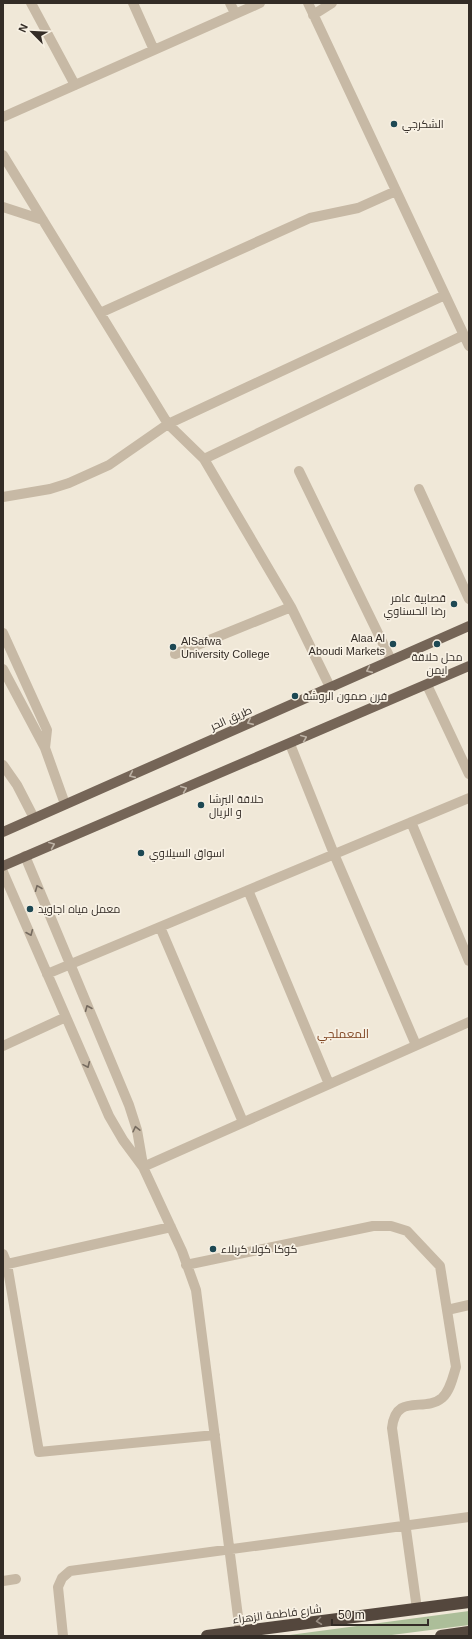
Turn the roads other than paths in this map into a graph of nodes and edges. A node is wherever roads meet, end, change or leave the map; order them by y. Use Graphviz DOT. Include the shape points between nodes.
graph roads {
  1 [pos="31,3"];
  2 [pos="133,3"];
  3 [pos="230,3"];
  4 [pos="260,3"];
  5 [pos="308,3"];
  6 [pos="332,3"];
  7 [pos="235,14"];
  8 [pos="313,15"];
  9 [pos="154,50"];
  10 [pos="75,85"];
  11 [pos="3,116"];
  12 [pos="3,155"];
  13 [pos="396,191"];
  14 [pos="3,207"];
  15 [pos="43,220"];
  16 [pos="445,295"];
  17 [pos="100,313"];
  18 [pos="464,335"];
  19 [pos="469,346"];
  20 [pos="168,424"];
  21 [pos="204,459"];
  22 [pos="299,471"];
  23 [pos="419,489"];
  24 [pos="3,497"];
  25 [pos="469,599"];
  26 [pos="291,607"];
  27 [pos="469,626"];
  28 [pos="3,633"];
  29 [pos="175,654"];
  30 [pos="391,660"];
  31 [pos="469,666"];
  32 [pos="3,669"];
  33 [pos="427,685"];
  34 [pos="330,687"];
  35 [pos="290,744"];
  36 [pos="45,748"];
  37 [pos="3,765"];
  38 [pos="469,774"];
  39 [pos="469,798"];
  40 [pos="65,804"];
  41 [pos="34,818"];
  42 [pos="411,822"];
  43 [pos="3,832"];
  44 [pos="334,854"];
  45 [pos="25,856"];
  46 [pos="3,866"];
  47 [pos="3,872"];
  48 [pos="248,890"];
  49 [pos="160,927"];
  50 [pos="469,961"];
  51 [pos="70,965"];
  52 [pos="47,974"];
  53 [pos="66,1016"];
  54 [pos="469,1022"];
  55 [pos="416,1045"];
  56 [pos="3,1046"];
  57 [pos="329,1084"];
  58 [pos="243,1122"];
  59 [pos="143,1167"];
  60 [pos="171,1227"];
  61 [pos="4,1261"];
  62 [pos="186,1265"];
  63 [pos="469,1305"];
  64 [pos="447,1310"];
  65 [pos="215,1435"];
  66 [pos="469,1516"];
  67 [pos="405,1525"];
  68 [pos="229,1549"];
  69 [pos="16,1579"];
  70 [pos="3,1581"];
  71 [pos="469,1602"];
  72 [pos="417,1609"];
  73 [pos="240,1632"];
  74 [pos="469,1632"];
  75 [pos="63,1636"];
  76 [pos="208,1636"];
  77 [pos="441,1636"];
  1 -- 10 [label="street"];
  2 -- 9 [label="street"];
  3 -- 7 [label="street"];
  4 -- 7 [label="street"];
  5 -- 8 [label="street"];
  6 -- 8 [label="street"];
  7 -- 9 [label="street"];
  8 -- 13 [label="street"];
  9 -- 10 [label="street"];
  10 -- 11 [label="street"];
  12 -- 15 [label="street"];
  13 -- 16 [label="street"];
  13 -- 17 [label="street" via="358,208 310,218"];
  14 -- 15 [label="street"];
  15 -- 17 [label="street"];
  16 -- 18 [label="street"];
  16 -- 20 [label="street"];
  17 -- 20 [label="street"];
  18 -- 19 [label="street"];
  18 -- 21 [label="street"];
  20 -- 21 [label="street"];
  20 -- 24 [label="street" via="110,465 50,489"];
  21 -- 26 [label="street"];
  22 -- 30 [label="street"];
  23 -- 25 [label="street"];
  26 -- 29 [label="street"];
  26 -- 34 [label="street"];
  27 -- 30 [label="main road, طريق الحر"];
  28 -- 36 [label="street" via="48,730"];
  30 -- 34 [label="main road, طريق الحر, one-way"];
  31 -- 33 [label="main road"];
  32 -- 36 [label="street"];
  35 -- 33 [label="main road, one-way"];
  33 -- 38 [label="street"];
  34 -- 40 [label="main road, طريق الحر, one-way"];
  35 -- 44 [label="street"];
  45 -- 35 [label="main road, one-way"];
  36 -- 40 [label="street"];
  37 -- 41 [label="street"];
  39 -- 42 [label="street"];
  40 -- 41 [label="main road, طريق الحر"];
  41 -- 43 [label="main road, طريق الحر"];
  42 -- 44 [label="street"];
  42 -- 50 [label="street"];
  44 -- 48 [label="street"];
  44 -- 55 [label="street"];
  45 -- 46 [label="main road"];
  51 -- 45 [label="street, one-way"];
  47 -- 52 [label="street, one-way"];
  48 -- 49 [label="street"];
  48 -- 57 [label="street"];
  49 -- 51 [label="street"];
  49 -- 58 [label="street"];
  51 -- 52 [label="street"];
  59 -- 51 [label="street, one-way" via="134,1117"];
  52 -- 53 [label="street"];
  53 -- 56 [label="street"];
  53 -- 59 [label="street, one-way" via="109,1116"];
  54 -- 55 [label="street"];
  55 -- 57 [label="street"];
  57 -- 58 [label="street"];
  58 -- 59 [label="street"];
  59 -- 60 [label="street"];
  60 -- 61 [label="street"];
  60 -- 62 [label="street"];
  61 -- 65 [label="street" via="39,1452"];
  62 -- 64 [label="street" via="373,1226 392,1226 408,1231 440,1266"];
  62 -- 65 [label="street" via="196,1290"];
  63 -- 64 [label="street"];
  64 -- 67 [label="street" via="456,1367 449,1389 442,1398 401,1408 393,1416 392,1428"];
  65 -- 68 [label="street"];
  66 -- 67 [label="street"];
  67 -- 68 [label="street"];
  67 -- 72 [label="street"];
  68 -- 73 [label="street"];
  68 -- 75 [label="street" via="70,1571 62,1578 58,1587"];
  69 -- 70 [label="street"];
  71 -- 72 [label="highway, شارع فاطمة الزهراء"];
  72 -- 73 [label="highway, شارع فاطمة الزهراء, one-way"];
  73 -- 76 [label="highway, شارع فاطمة الزهراء"];
  74 -- 77 [label="highway"];
}
